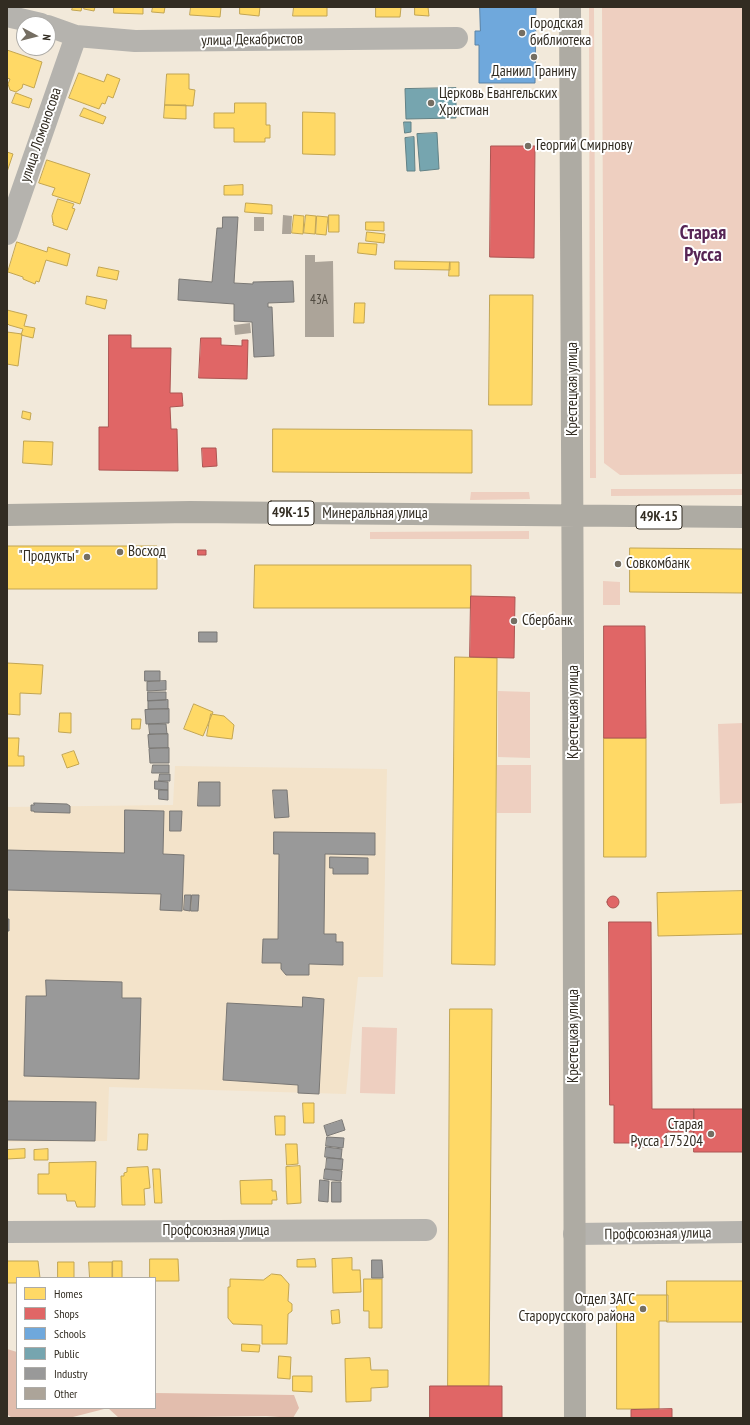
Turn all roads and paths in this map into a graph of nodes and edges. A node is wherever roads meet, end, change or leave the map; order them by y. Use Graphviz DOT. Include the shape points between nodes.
graph roads {
  1 [pos="570,7"];
  2 [pos="56,29"];
  3 [pos="76,36"];
  4 [pos="457,38"];
  5 [pos="7,234"];
  6 [pos="7,515"];
  7 [pos="574,516"];
  8 [pos="743,517"];
  9 [pos="426,1230"];
  10 [pos="7,1232"];
  11 [pos="743,1232"];
  12 [pos="574,1234"];
  13 [pos="575,1418"];
  1 -- 7 [label="main road, Крестецкая улица"];
  2 -- 3 [label="street, улица Декабристов"];
  3 -- 4 [label="street, улица Декабристов" via="135,41"];
  3 -- 5 [label="street, улица Ломоносова"];
  6 -- 7 [label="main road, Минеральная улица / 49К-15" via="190,512"];
  7 -- 8 [label="main road, Минеральная улица / 49К-15"];
  7 -- 12 [label="main road, Крестецкая улица"];
  9 -- 10 [label="street, Профсоюзная улица"];
  11 -- 12 [label="street, Профсоюзная улица"];
  12 -- 13 [label="main road, Крестецкая улица"];
}
